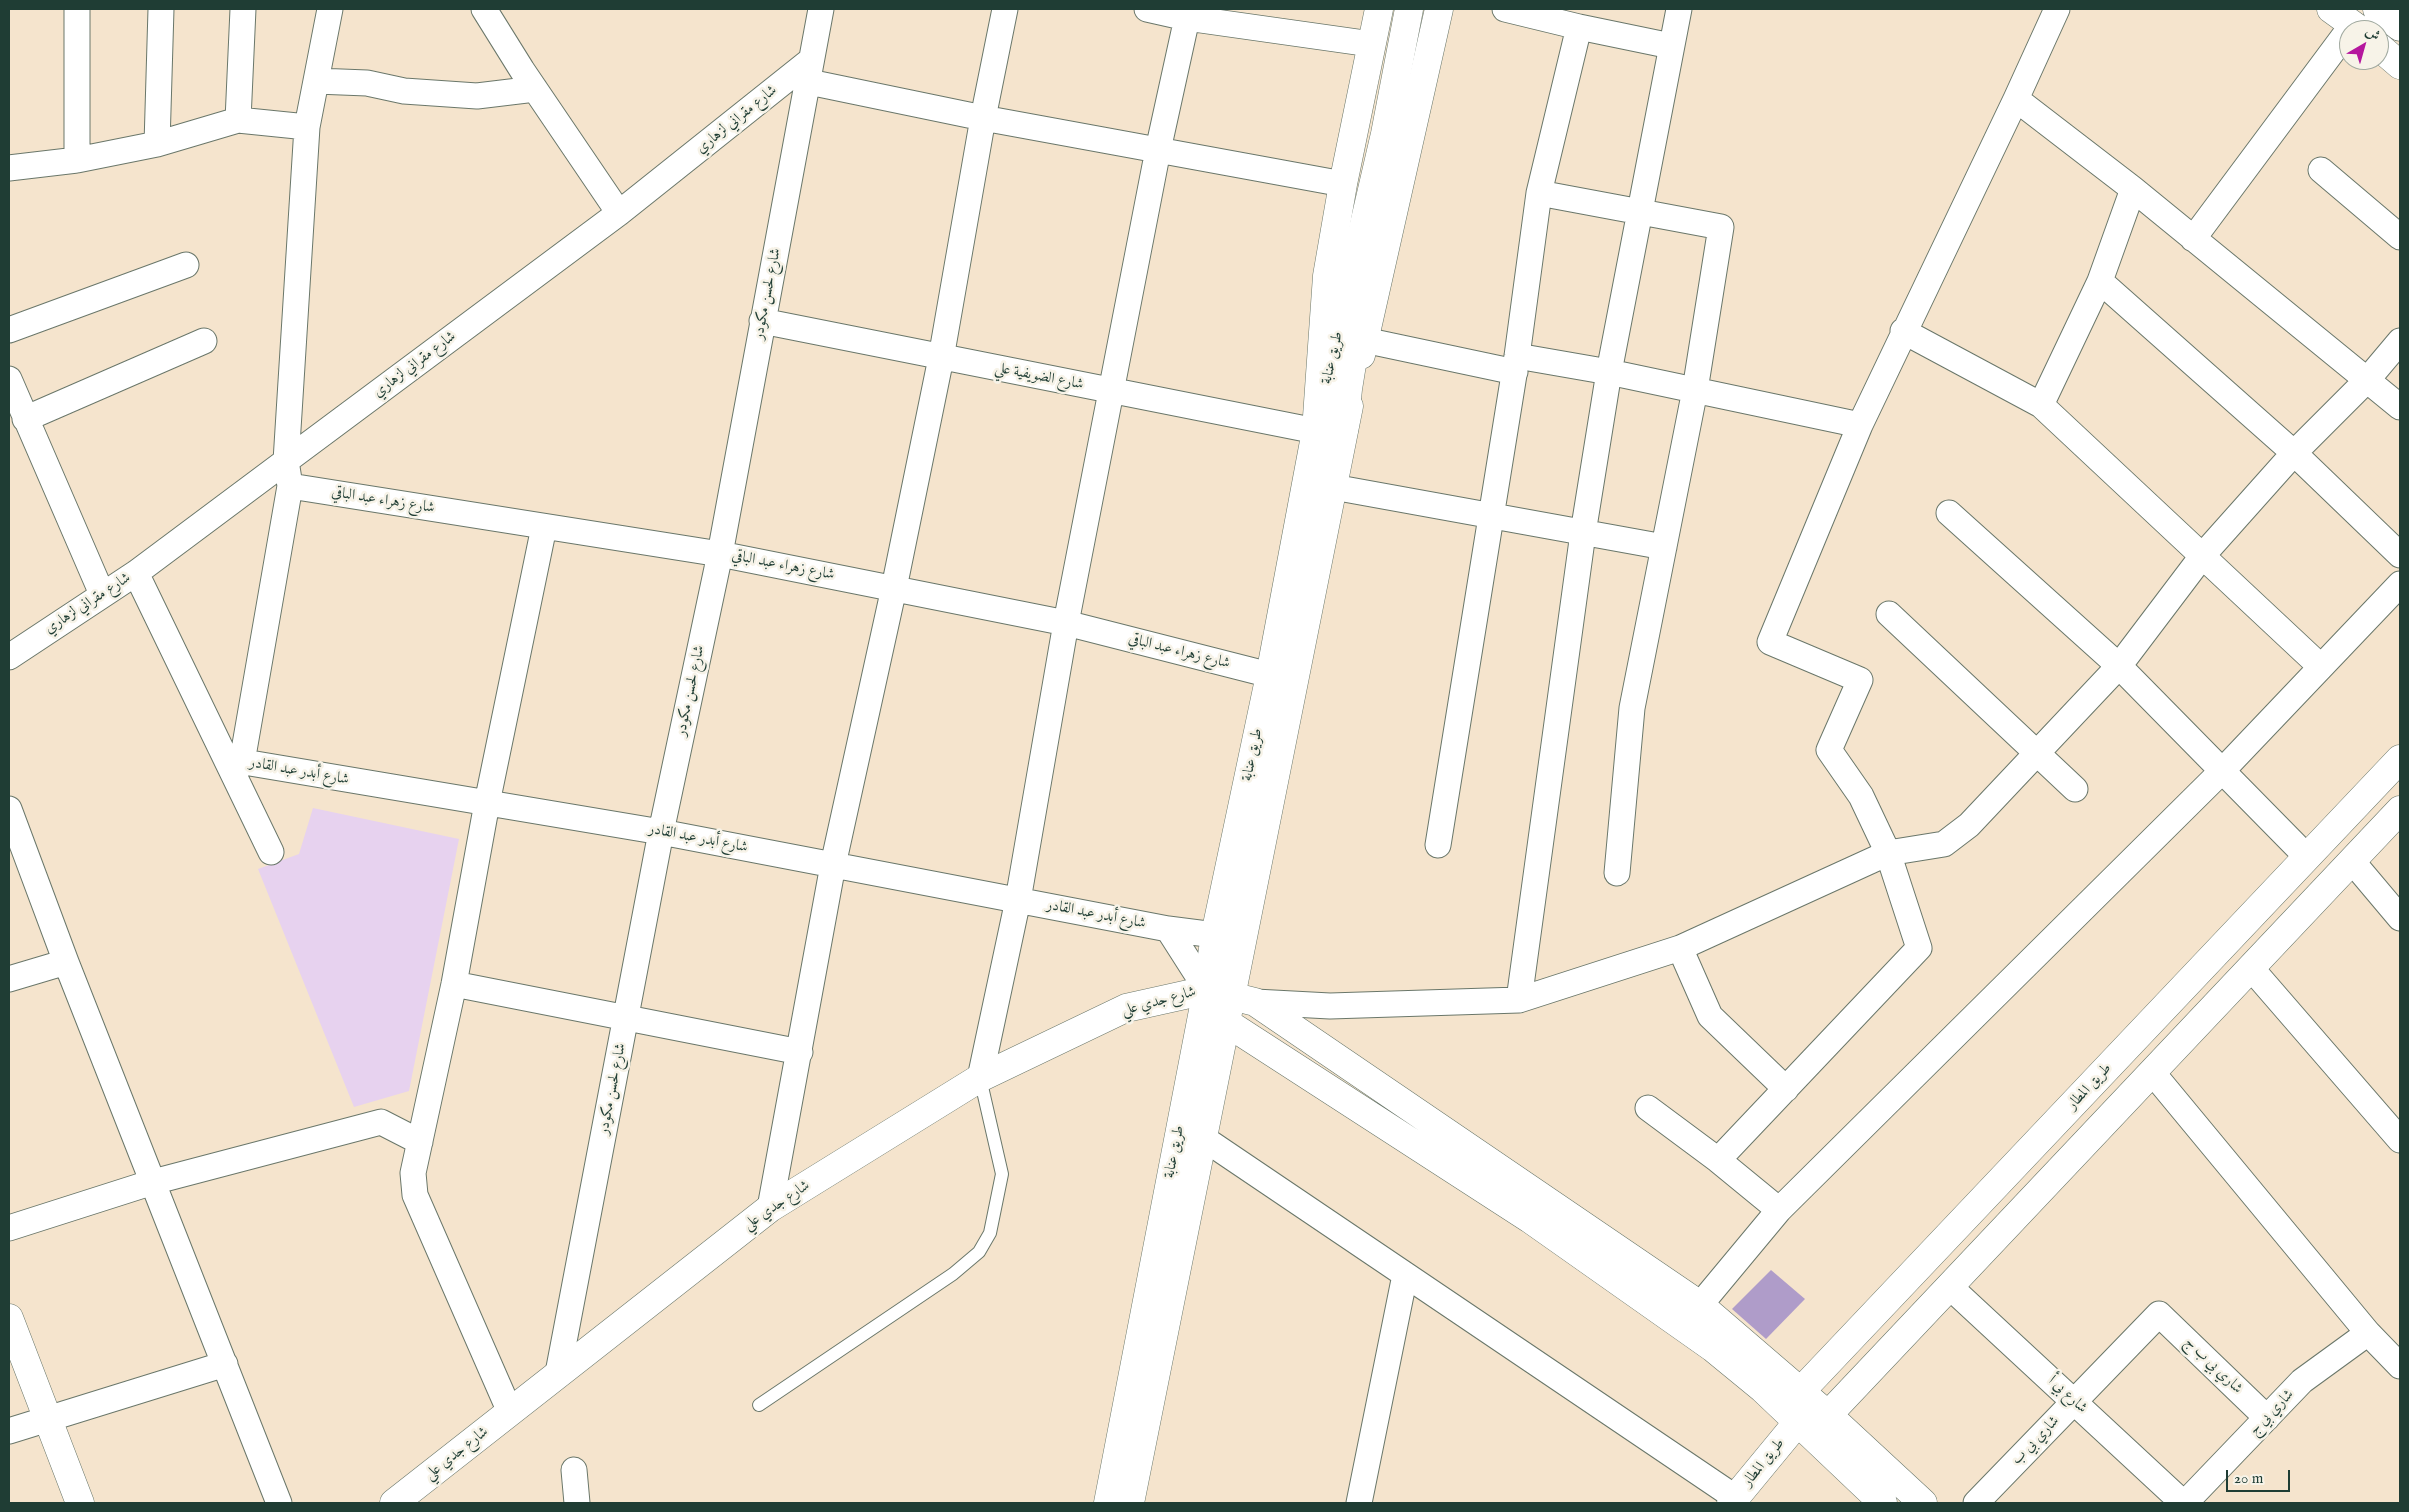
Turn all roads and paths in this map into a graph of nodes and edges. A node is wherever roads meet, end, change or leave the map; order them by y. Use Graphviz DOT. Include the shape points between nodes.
graph roads {
  1 [pos="77,9"];
  2 [pos="162,9"];
  3 [pos="243,9"];
  4 [pos="330,9"];
  5 [pos="484,9"];
  6 [pos="821,9"];
  7 [pos="1005,9"];
  8 [pos="1147,9"];
  9 [pos="1379,9"];
  10 [pos="1409,9"];
  11 [pos="1423,9"];
  12 [pos="1439,9"];
  13 [pos="1505,9"];
  14 [pos="1679,9"];
  15 [pos="2057,9"];
  16 [pos="2330,9"];
  17 [pos="2377,9"];
  18 [pos="1179,14"];
  19 [pos="2346,20"];
  20 [pos="1579,27"];
  21 [pos="2400,27"];
  22 [pos="1371,44"];
  23 [pos="1671,46"];
  24 [pos="2339,49"];
  25 [pos="2389,56"];
  26 [pos="2400,65"];
  27 [pos="810,71"];
  28 [pos="316,81"];
  29 [pos="535,89"];
  30 [pos="2016,99"];
  31 [pos="983,118"];
  32 [pos="238,120"];
  33 [pos="307,127"];
  34 [pos="157,144"];
  35 [pos="1158,150"];
  36 [pos="76,160"];
  37 [pos="9,168"];
  38 [pos="2321,170"];
  39 [pos="1343,184"];
  40 [pos="2133,189"];
  41 [pos="1539,193"];
  42 [pos="1640,212"];
  43 [pos="619,213"];
  44 [pos="2400,237"];
  45 [pos="2193,239"];
  46 [pos="186,265"];
  47 [pos="2100,281"];
  48 [pos="762,321"];
  49 [pos="9,330"];
  50 [pos="1903,331"];
  51 [pos="1364,340"];
  52 [pos="204,341"];
  53 [pos="2400,341"];
  54 [pos="941,358"];
  55 [pos="1516,364"];
  56 [pos="1609,372"];
  57 [pos="2368,379"];
  58 [pos="9,380"];
  59 [pos="1695,390"];
  60 [pos="1111,391"];
  61 [pos="2041,405"];
  62 [pos="2400,408"];
  63 [pos="25,419"];
  64 [pos="1860,425"];
  65 [pos="1344,429"];
  66 [pos="1316,431"];
  67 [pos="2294,453"];
  68 [pos="286,461"];
  69 [pos="290,486"];
  70 [pos="1333,487"];
  71 [pos="1950,513"];
  72 [pos="1492,514"];
  73 [pos="544,527"];
  74 [pos="1583,533"];
  75 [pos="1664,547"];
  76 [pos="720,554"];
  77 [pos="2203,554"];
  78 [pos="2400,556"];
  79 [pos="136,572"];
  80 [pos="2400,584"];
  81 [pos="894,588"];
  82 [pos="102,594"];
  83 [pos="1889,614"];
  84 [pos="1066,623"];
  85 [pos="9,657"];
  86 [pos="2119,666"];
  87 [pos="2321,667"];
  88 [pos="1270,675"];
  89 [pos="2038,752"];
  90 [pos="2400,759"];
  91 [pos="234,761"];
  92 [pos="2222,771"];
  93 [pos="2075,789"];
  94 [pos="487,803"];
  95 [pos="9,808"];
  96 [pos="2400,810"];
  97 [pos="661,832"];
  98 [pos="1438,845"];
  99 [pos="271,852"];
  100 [pos="1888,853"];
  101 [pos="2307,857"];
  102 [pos="2352,861"];
  103 [pos="833,865"];
  104 [pos="1616,873"];
  105 [pos="1018,900"];
  106 [pos="2400,918"];
  107 [pos="1168,929"];
  108 [pos="1215,934"];
  109 [pos="1680,948"];
  110 [pos="66,962"];
  111 [pos="2251,968"];
  112 [pos="9,979"];
  113 [pos="454,984"];
  114 [pos="1232,996"];
  115 [pos="1518,1000"];
  116 [pos="627,1018"];
  117 [pos="1227,1023"];
  118 [pos="800,1052"];
  119 [pos="2152,1072"];
  120 [pos="980,1078"];
  121 [pos="1786,1089"];
  122 [pos="1648,1108"];
  123 [pos="1203,1138"];
  124 [pos="2400,1140"];
  125 [pos="420,1142"];
  126 [pos="1718,1160"];
  127 [pos="153,1182"];
  128 [pos="770,1208"];
  129 [pos="1779,1210"];
  130 [pos="9,1228"];
  131 [pos="1405,1275"];
  132 [pos="1950,1286"];
  133 [pos="1700,1306"];
  134 [pos="2159,1314"];
  135 [pos="9,1318"];
  136 [pos="2368,1333"];
  137 [pos="224,1364"];
  138 [pos="2400,1366"];
  139 [pos="558,1373"];
  140 [pos="1801,1391"];
  141 [pos="2074,1402"];
  142 [pos="759,1405"];
  143 [pos="510,1412"];
  144 [pos="1828,1415"];
  145 [pos="2267,1418"];
  146 [pos="47,1419"];
  147 [pos="1797,1423"];
  148 [pos="9,1430"];
  149 [pos="574,1470"];
  150 [pos="1733,1501"];
  151 [pos="80,1503"];
  152 [pos="279,1503"];
  153 [pos="394,1503"];
  154 [pos="577,1503"];
  155 [pos="1108,1503"];
  156 [pos="1130,1503"];
  157 [pos="1359,1503"];
  158 [pos="1883,1503"];
  159 [pos="1923,1503"];
  160 [pos="1976,1503"];
  161 [pos="2184,1503"];
  1 -- 36 [label="street"];
  2 -- 34 [label="street"];
  3 -- 32 [label="street"];
  4 -- 28 [label="street"];
  5 -- 29 [label="street"];
  6 -- 27 [label="street, شارع لحسن مكودر"];
  7 -- 31 [label="street"];
  8 -- 18 [label="street"];
  9 -- 22 [label="main road"];
  10 -- 66 [label="main road, طريق عنابة" via="1385,134"];
  11 -- 65 [label="main road, طريق عنابة" via="1352,360"];
  12 -- 51 [label="main road"];
  13 -- 20 [label="street"];
  14 -- 23 [label="street"];
  15 -- 30 [label="street"];
  16 -- 19 [label="main road"];
  17 -- 21 [label="main road"];
  18 -- 22 [label="street"];
  18 -- 35 [label="street"];
  20 -- 23 [label="street"];
  20 -- 41 [label="street"];
  22 -- 39 [label="main road"];
  23 -- 42 [label="street"];
  24 -- 45 [label="street"];
  25 -- 26 [label="main road"];
  27 -- 31 [label="street"];
  27 -- 43 [label="street, شارع مقراني لزهاري"];
  27 -- 48 [label="street, شارع لحسن مكودر"];
  28 -- 29 [label="street" via="368,83 404,91 477,96"];
  28 -- 33 [label="street"];
  29 -- 43 [label="street"];
  30 -- 40 [label="street"];
  30 -- 50 [label="street"];
  31 -- 35 [label="street"];
  31 -- 54 [label="street"];
  32 -- 33 [label="street"];
  32 -- 34 [label="street"];
  33 -- 68 [label="street"];
  34 -- 36 [label="street"];
  35 -- 39 [label="street"];
  35 -- 60 [label="street"];
  36 -- 37 [label="street"];
  38 -- 44 [label="street"];
  39 -- 66 [label="main road" via="1326,276"];
  40 -- 45 [label="street"];
  40 -- 47 [label="street"];
  41 -- 42 [label="street"];
  41 -- 55 [label="street"];
  42 -- 56 [label="street"];
  42 -- 59 [label="street" via="1721,227"];
  43 -- 68 [label="street, شارع مقراني لزهاري"];
  45 -- 57 [label="street"];
  46 -- 49 [label="street"];
  47 -- 61 [label="street"];
  47 -- 67 [label="street"];
  48 -- 54 [label="street, شارع الضويفية علي"];
  48 -- 76 [label="street, شارع لحسن مكودر"];
  50 -- 61 [label="street"];
  50 -- 64 [label="street"];
  51 -- 55 [label="street"];
  51 -- 65 [label="main road"];
  52 -- 63 [label="street"];
  53 -- 57 [label="street"];
  54 -- 60 [label="street, شارع الضويفية علي"];
  54 -- 81 [label="street"];
  55 -- 56 [label="street"];
  55 -- 72 [label="street"];
  56 -- 59 [label="street"];
  56 -- 74 [label="street"];
  57 -- 62 [label="street"];
  57 -- 67 [label="street"];
  58 -- 63 [label="street"];
  59 -- 64 [label="street"];
  59 -- 75 [label="street"];
  60 -- 66 [label="street, شارع الضويفية علي"];
  60 -- 84 [label="street"];
  61 -- 77 [label="street"];
  63 -- 82 [label="street"];
  64 -- 100 [label="street" via="1770,642 1860,680 1829,750 1861,796"];
  65 -- 70 [label="main road, طريق عنابة"];
  66 -- 88 [label="main road, طريق عنابة"];
  67 -- 77 [label="street"];
  67 -- 78 [label="street"];
  68 -- 69 [label="street"];
  68 -- 79 [label="street, شارع مقراني لزهاري"];
  69 -- 73 [label="street, شارع زهراء عبد الباقي"];
  69 -- 91 [label="street"];
  70 -- 72 [label="street"];
  70 -- 114 [label="main road, طريق عنابة"];
  71 -- 86 [label="street"];
  72 -- 74 [label="street"];
  72 -- 98 [label="street"];
  73 -- 76 [label="street, شارع زهراء عبد الباقي"];
  73 -- 94 [label="street"];
  74 -- 75 [label="street"];
  74 -- 115 [label="street"];
  75 -- 104 [label="street" via="1632,708"];
  76 -- 81 [label="street, شارع زهراء عبد الباقي"];
  76 -- 97 [label="street, شارع لحسن مكودر"];
  77 -- 86 [label="street"];
  77 -- 87 [label="street"];
  79 -- 82 [label="street, شارع مقراني لزهاري"];
  79 -- 91 [label="street"];
  80 -- 87 [label="street"];
  81 -- 84 [label="street, شارع زهراء عبد الباقي"];
  81 -- 103 [label="street"];
  82 -- 85 [label="street, شارع مقراني لزهاري"];
  83 -- 89 [label="street"];
  84 -- 88 [label="street, شارع زهراء عبد الباقي"];
  84 -- 105 [label="street"];
  86 -- 89 [label="street"];
  86 -- 92 [label="street"];
  87 -- 92 [label="street"];
  88 -- 108 [label="main road, طريق عنابة"];
  89 -- 93 [label="street"];
  89 -- 100 [label="street" via="1969,825 1944,844"];
  90 -- 101 [label="main road, طريق المطار"];
  91 -- 94 [label="street, شارع أبدر عبد القادر"];
  91 -- 99 [label="street"];
  92 -- 101 [label="street"];
  92 -- 129 [label="street"];
  94 -- 97 [label="street, شارع أبدر عبد القادر"];
  94 -- 113 [label="street"];
  95 -- 110 [label="street"];
  96 -- 102 [label="main road"];
  97 -- 103 [label="street, شارع أبدر عبد القادر"];
  97 -- 116 [label="street, شارع لحسن مكودر"];
  100 -- 109 [label="street"];
  100 -- 121 [label="street" via="1919,948"];
  101 -- 140 [label="main road, طريق المطار"];
  102 -- 106 [label="street"];
  102 -- 111 [label="main road"];
  103 -- 105 [label="street, شارع أبدر عبد القادر"];
  103 -- 118 [label="street"];
  105 -- 107 [label="street, شارع أبدر عبد القادر"];
  105 -- 120 [label="street"];
  107 -- 108 [label="street, شارع أبدر عبد القادر"];
  107 -- 114 [label="street"];
  108 -- 114 [label="main road, طريق عنابة"];
  109 -- 115 [label="street"];
  109 -- 121 [label="street" via="1710,1016"];
  110 -- 112 [label="street"];
  110 -- 127 [label="street"];
  111 -- 119 [label="main road"];
  111 -- 124 [label="street"];
  113 -- 116 [label="street"];
  113 -- 125 [label="street"];
  114 -- 115 [label="street" via="1330,1006"];
  114 -- 117 [label="main road, طريق عنابة"];
  114 -- 120 [label="main road, شارع جدي علي" via="1126,1008"];
  114 -- 133 [label="main road"];
  114 -- 155 [label="main road, طريق عنابة"];
  116 -- 118 [label="street"];
  116 -- 139 [label="street, شارع لحسن مكودر"];
  117 -- 123 [label="main road, طريق عنابة"];
  117 -- 147 [label="main road" via="1530,1219 1657,1307 1763,1389"];
  118 -- 128 [label="street"];
  119 -- 132 [label="main road"];
  119 -- 136 [label="street"];
  120 -- 128 [label="main road, شارع جدي علي"];
  120 -- 142 [label="lane" via="1002,1174 990,1233 979,1252 952,1274"];
  121 -- 126 [label="street"];
  122 -- 126 [label="street"];
  123 -- 131 [label="street"];
  123 -- 156 [label="main road, طريق عنابة"];
  125 -- 127 [label="street" via="381,1122"];
  125 -- 143 [label="street" via="413,1173 415,1195"];
  126 -- 129 [label="street"];
  127 -- 130 [label="street"];
  127 -- 137 [label="street"];
  128 -- 139 [label="main road, شارع جدي علي"];
  129 -- 133 [label="street"];
  131 -- 150 [label="street"];
  131 -- 157 [label="street"];
  132 -- 141 [label="street, شارع بي أ"];
  132 -- 144 [label="main road"];
  133 -- 140 [label="main road"];
  134 -- 141 [label="street, شاري بي ب"];
  134 -- 145 [label="street, شاري بي ب ج"];
  135 -- 146 [label="main road"];
  136 -- 138 [label="street"];
  136 -- 145 [label="street, شاري بي ج" via="2302,1381"];
  137 -- 146 [label="street"];
  137 -- 152 [label="street"];
  139 -- 143 [label="main road, شارع جدي علي"];
  140 -- 144 [label="main road"];
  140 -- 147 [label="main road"];
  141 -- 160 [label="street, شاري بي ب"];
  141 -- 161 [label="street, شارع بي أ"];
  143 -- 153 [label="main road, شارع جدي علي"];
  144 -- 147 [label="main road"];
  144 -- 159 [label="main road"];
  145 -- 161 [label="street, شاري بي ج"];
  146 -- 148 [label="street"];
  146 -- 151 [label="main road"];
  147 -- 150 [label="main road, طريق المطار"];
  147 -- 158 [label="main road"];
  149 -- 154 [label="street"];
}
